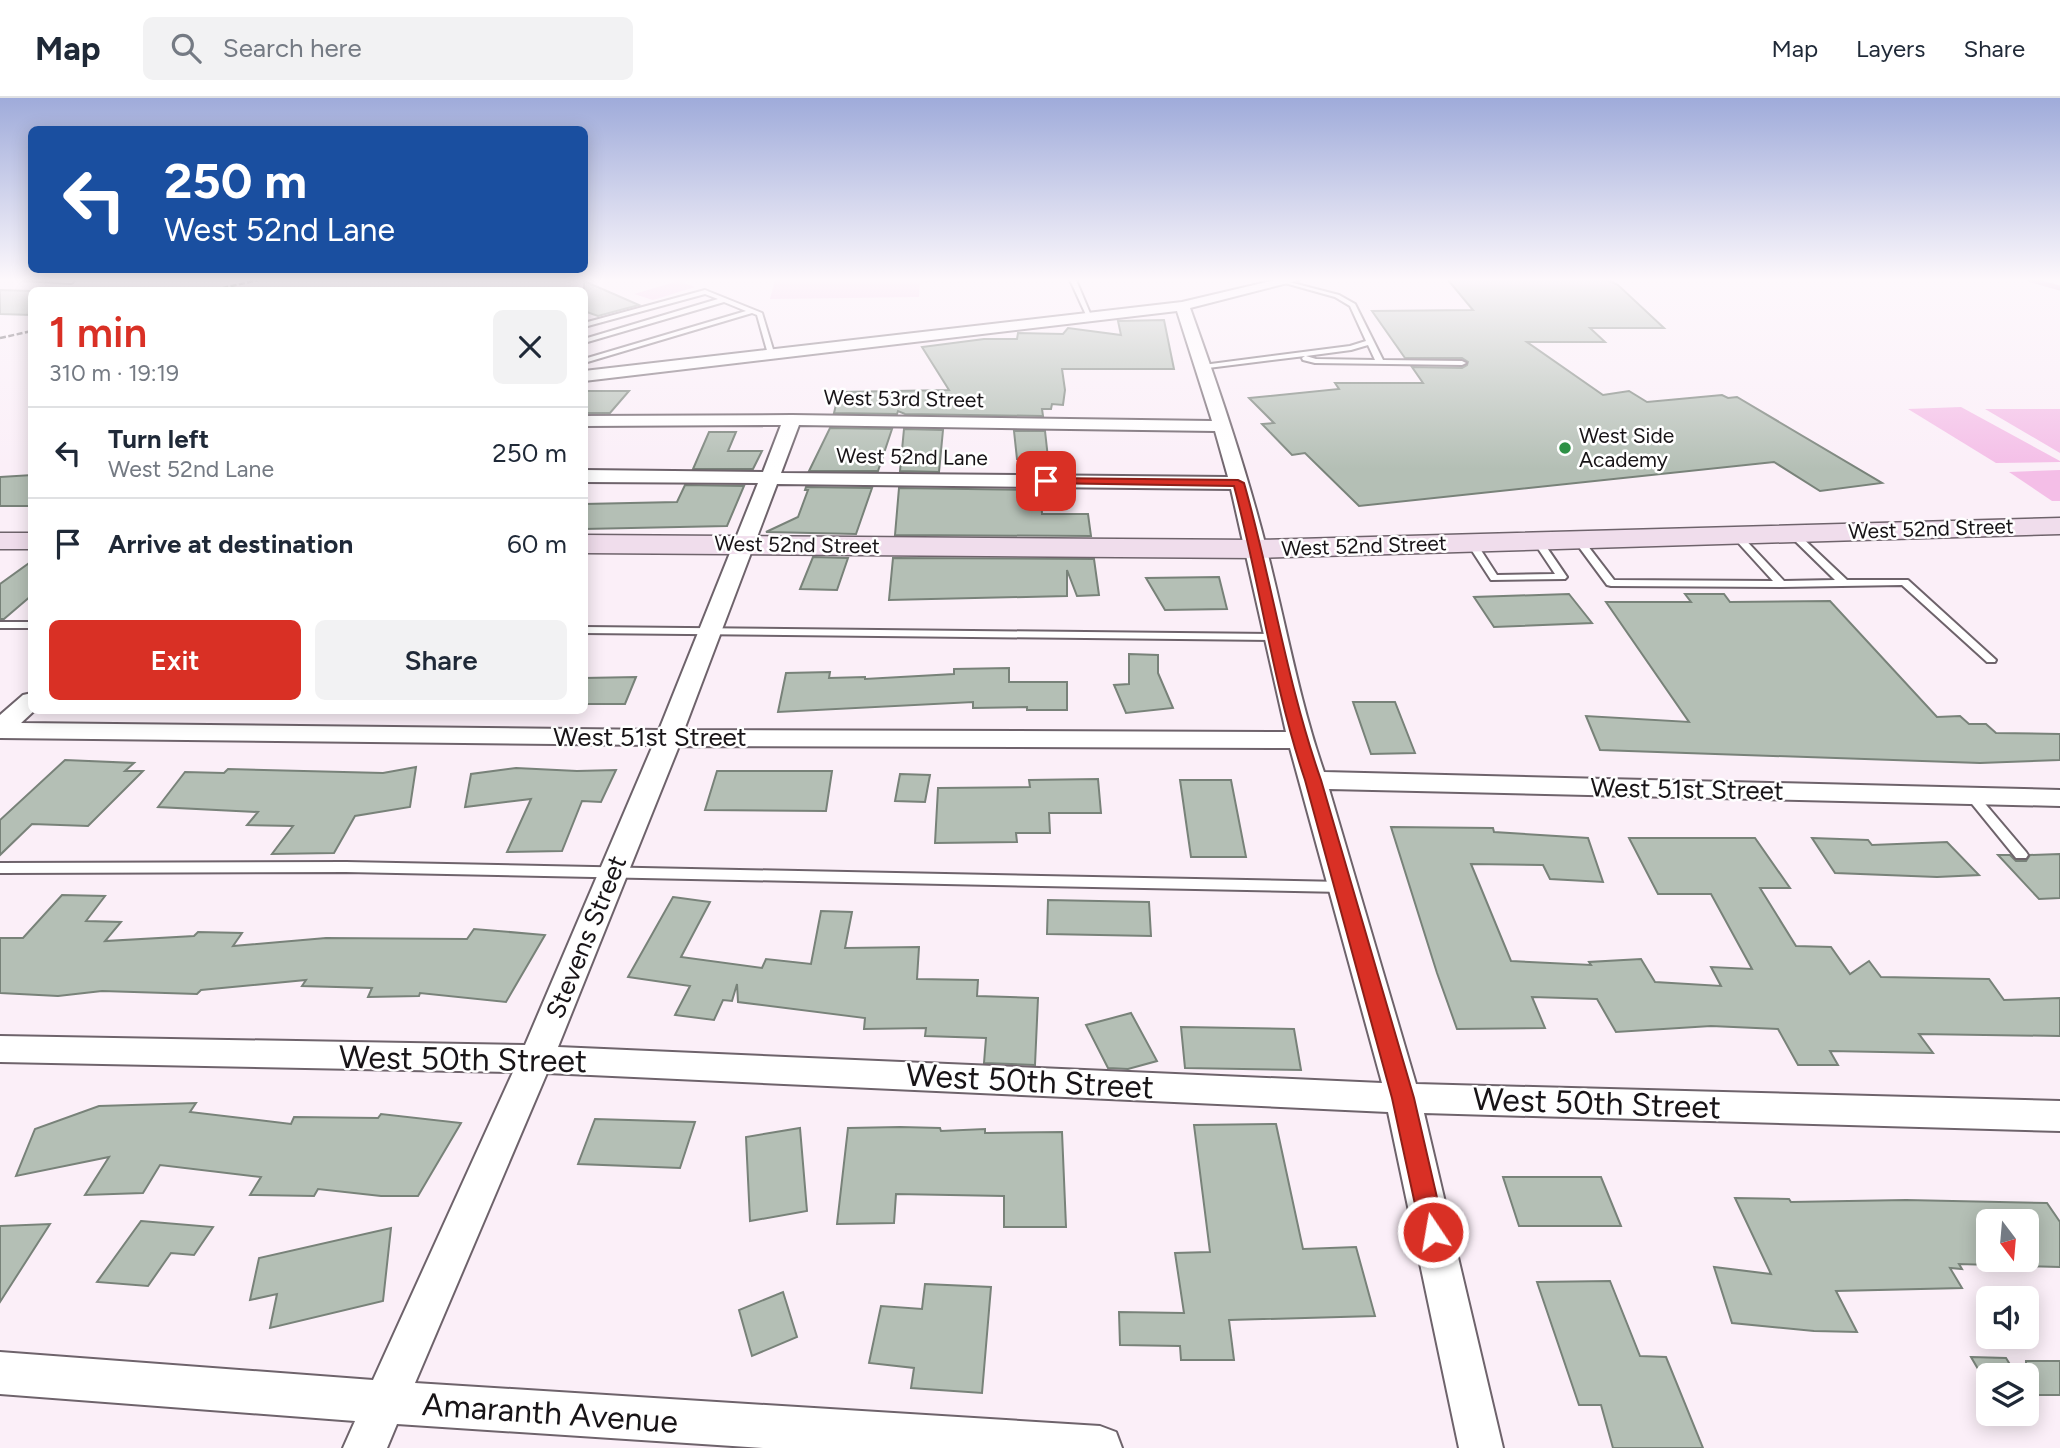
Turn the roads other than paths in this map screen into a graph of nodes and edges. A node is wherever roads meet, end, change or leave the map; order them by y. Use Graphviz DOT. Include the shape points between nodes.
graph roads {
  1 [pos="645,343"];
  2 [pos="769,343"];
  3 [pos="867,343"];
  4 [pos="1195,343"];
  5 [pos="1367,343"];
  6 [pos="1370,343"];
  7 [pos="772,354"];
  8 [pos="1297,355"];
  9 [pos="588,360"];
  10 [pos="1380,362"];
  11 [pos="1462,363"];
  12 [pos="1203,367"];
  13 [pos="588,376"];
  14 [pos="792,420"];
  15 [pos="588,421"];
  16 [pos="1223,426"];
  17 [pos="588,476"];
  18 [pos="770,478"];
  19 [pos="1238,483"];
  20 [pos="2060,526"];
  21 [pos="1792,533"];
  22 [pos="1736,535"];
  23 [pos="1578,539"];
  24 [pos="1538,541"];
  25 [pos="1472,543"];
  26 [pos="588,544"];
  27 [pos="744,544"];
  28 [pos="1257,549"];
  29 [pos="1844,583"];
  30 [pos="1781,584"];
  31 [pos="0,625"];
  32 [pos="28,625"];
  33 [pos="588,630"];
  34 [pos="710,632"];
  35 [pos="1276,637"];
  36 [pos="1991,660"];
  37 [pos="28,704"];
  38 [pos="0,729"];
  39 [pos="669,737"];
  40 [pos="1300,740"];
  41 [pos="1313,780"];
  42 [pos="1972,796"];
  43 [pos="2060,798"];
  44 [pos="2021,855"];
  45 [pos="0,868"];
  46 [pos="613,873"];
  47 [pos="1343,887"];
  48 [pos="0,1049"];
  49 [pos="536,1059"];
  50 [pos="1403,1098"];
  51 [pos="2060,1116"];
  52 [pos="0,1373"];
  53 [pos="385,1402"];
  54 [pos="929,1443"];
  55 [pos="365,1448"];
  56 [pos="1100,1448"];
  57 [pos="1481,1448"];
  1 -- 9 [label="lane"];
  2 -- 7 [label="lane"];
  3 -- 7 [label="street"];
  4 -- 12 [label="street"];
  5 -- 8 [label="lane"];
  6 -- 10 [label="lane"];
  7 -- 13 [label="street"];
  8 -- 10 [label="lane"];
  8 -- 12 [label="lane"];
  10 -- 11 [label="lane"];
  12 -- 16 [label="street"];
  14 -- 15 [label="street, West 53rd Street"];
  14 -- 16 [label="street, West 53rd Street"];
  14 -- 18 [label="street, Stevens Street"];
  16 -- 19 [label="street"];
  17 -- 18 [label="street, West 52nd Lane"];
  18 -- 19 [label="street, West 52nd Lane"];
  18 -- 27 [label="street, Stevens Street"];
  19 -- 28 [label="street"];
  20 -- 21 [label="main road, West 52nd Street"];
  21 -- 22 [label="main road, West 52nd Street"];
  21 -- 29 [label="lane"];
  22 -- 23 [label="main road, West 52nd Street"];
  22 -- 30 [label="lane"];
  23 -- 24 [label="main road, West 52nd Street"];
  23 -- 30 [label="lane" via="1611,583"];
  24 -- 25 [label="main road, West 52nd Street"];
  24 -- 25 [label="lane" via="1562,577 1494,578"];
  25 -- 28 [label="main road, West 52nd Street"];
  26 -- 27 [label="main road, West 52nd Street"];
  27 -- 28 [label="main road, West 52nd Street"];
  27 -- 34 [label="street, Stevens Street"];
  28 -- 35 [label="street"];
  29 -- 30 [label="lane"];
  29 -- 36 [label="lane" via="1904,582"];
  31 -- 32 [label="lane"];
  33 -- 34 [label="lane"];
  34 -- 35 [label="lane"];
  34 -- 39 [label="street, Stevens Street"];
  35 -- 40 [label="street"];
  37 -- 38 [label="street"];
  38 -- 39 [label="street, West 51st Street"];
  39 -- 40 [label="street, West 51st Street"];
  39 -- 46 [label="street, Stevens Street"];
  40 -- 41 [label="street"];
  41 -- 42 [label="street, West 51st Street"];
  41 -- 47 [label="street"];
  42 -- 43 [label="street, West 51st Street"];
  42 -- 44 [label="lane"];
  45 -- 46 [label="lane" via="294,866"];
  46 -- 47 [label="lane"];
  46 -- 49 [label="street, Stevens Street"];
  47 -- 50 [label="street"];
  48 -- 49 [label="street, West 50th Street"];
  49 -- 50 [label="street, West 50th Street"];
  49 -- 53 [label="street, Stevens Street"];
  50 -- 51 [label="street, West 50th Street"];
  50 -- 57 [label="street"];
  52 -- 53 [label="street, Amaranth Avenue"];
  53 -- 54 [label="street, Amaranth Avenue"];
  53 -- 55 [label="street, Stevens Street"];
  54 -- 56 [label="street, Amaranth Avenue"];
}
